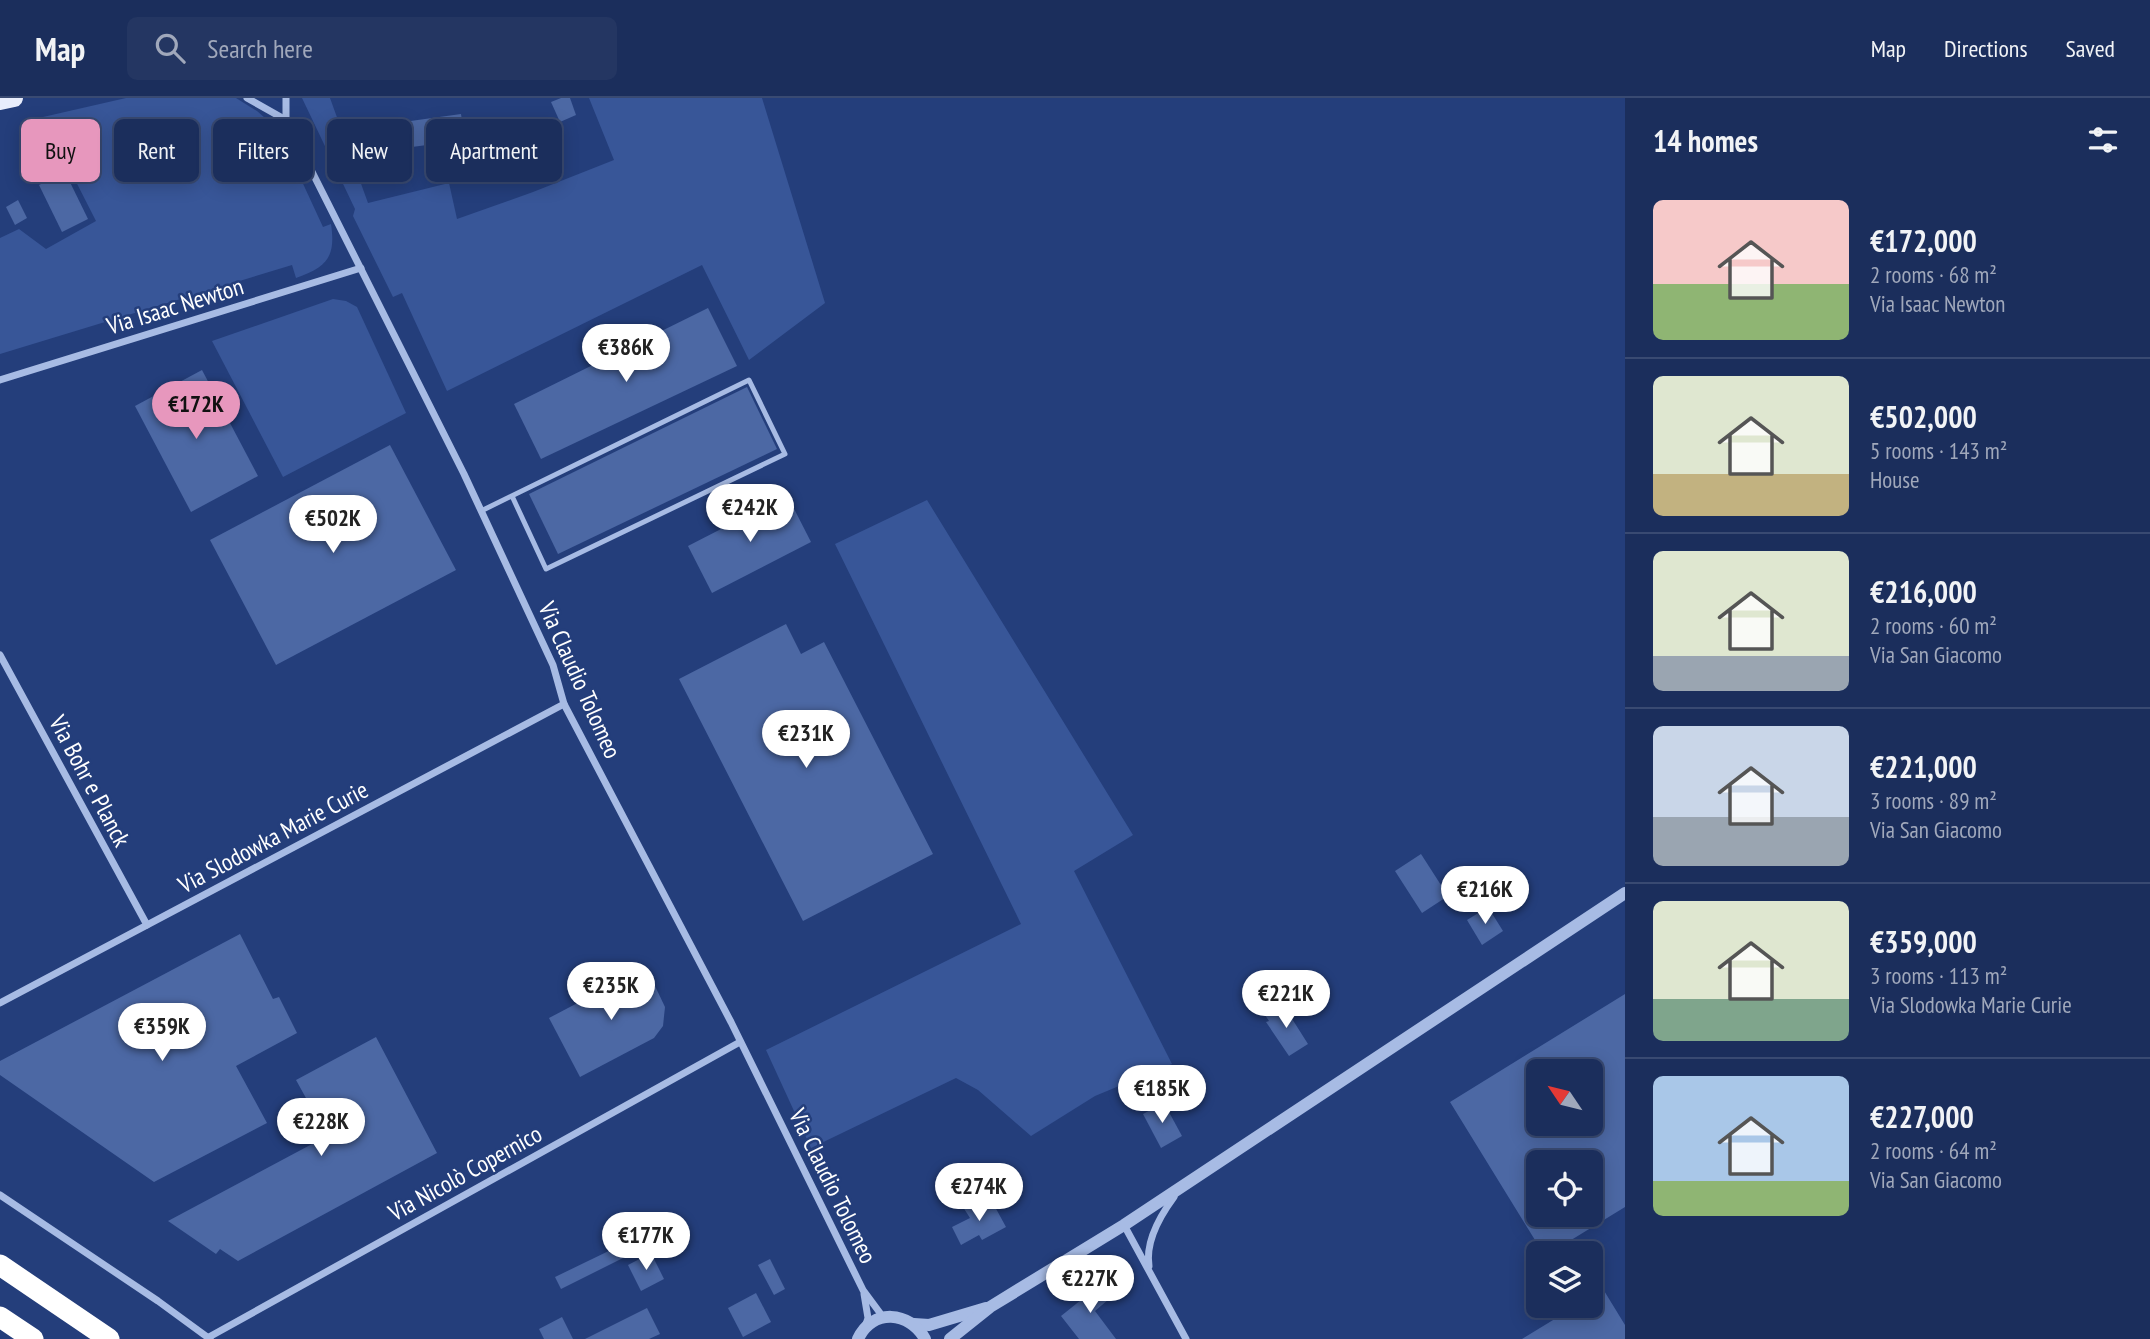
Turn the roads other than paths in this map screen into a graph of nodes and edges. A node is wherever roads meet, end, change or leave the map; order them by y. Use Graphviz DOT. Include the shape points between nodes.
graph roads {
  1 [pos="13,98"];
  2 [pos="247,98"];
  3 [pos="285,98"];
  4 [pos="0,101"];
  5 [pos="259,102"];
  6 [pos="284,119"];
  7 [pos="286,119"];
  8 [pos="313,173"];
  9 [pos="361,268"];
  10 [pos="0,380"];
  11 [pos="512,496"];
  12 [pos="481,511"];
  13 [pos="0,654"];
  14 [pos="564,705"];
  15 [pos="1625,893"];
  16 [pos="147,925"];
  17 [pos="0,1003"];
  18 [pos="740,1042"];
  19 [pos="1180,1188"];
  20 [pos="0,1195"];
  21 [pos="1124,1225"];
  22 [pos="0,1265"];
  23 [pos="1150,1273"];
  24 [pos="863,1290"];
  25 [pos="990,1307"];
  26 [pos="0,1317"];
  27 [pos="883,1317"];
  28 [pos="914,1324"];
  29 [pos="857,1335"];
  30 [pos="210,1338"];
  31 [pos="33,1339"];
  32 [pos="109,1339"];
  33 [pos="925,1339"];
  34 [pos="950,1339"];
  35 [pos="1186,1339"];
  1 -- 4 [label="main road"];
  2 -- 5 [label="street"];
  3 -- 7 [label="street"];
  5 -- 6 [label="street"];
  8 -- 9 [label="street, Via Claudio Tolomeo"];
  9 -- 10 [label="street, Via Isaac Newton"];
  9 -- 12 [label="street, Via Claudio Tolomeo"];
  11 -- 11 [label="lane" via="749,380 785,454 546,569"];
  11 -- 12 [label="lane"];
  12 -- 14 [label="street, Via Claudio Tolomeo" via="553,665"];
  13 -- 16 [label="street, Via Bohr e Planck"];
  14 -- 16 [label="street, Via Slodowka Marie Curie"];
  14 -- 18 [label="street, Via Claudio Tolomeo"];
  15 -- 19 [label="street"];
  16 -- 17 [label="street, Via Slodowka Marie Curie"];
  18 -- 24 [label="street, Via Claudio Tolomeo"];
  18 -- 30 [label="street, Via Nicolò Copernico"];
  19 -- 21 [label="street"];
  19 -- 23 [label="street" via="1151,1239"];
  20 -- 30 [label="street"];
  21 -- 23 [label="street"];
  21 -- 25 [label="street"];
  22 -- 32 [label="highway"];
  23 -- 35 [label="street"];
  24 -- 27 [label="street, Via Claudio Tolomeo"];
  24 -- 29 [label="street, Via Claudio Tolomeo" via="868,1318"];
  25 -- 28 [label="street" via="929,1325"];
  25 -- 34 [label="street"];
  26 -- 31 [label="highway"];
  27 -- 28 [label="street" via="900,1317"];
  27 -- 29 [label="street"];
  28 -- 33 [label="street"];
}
